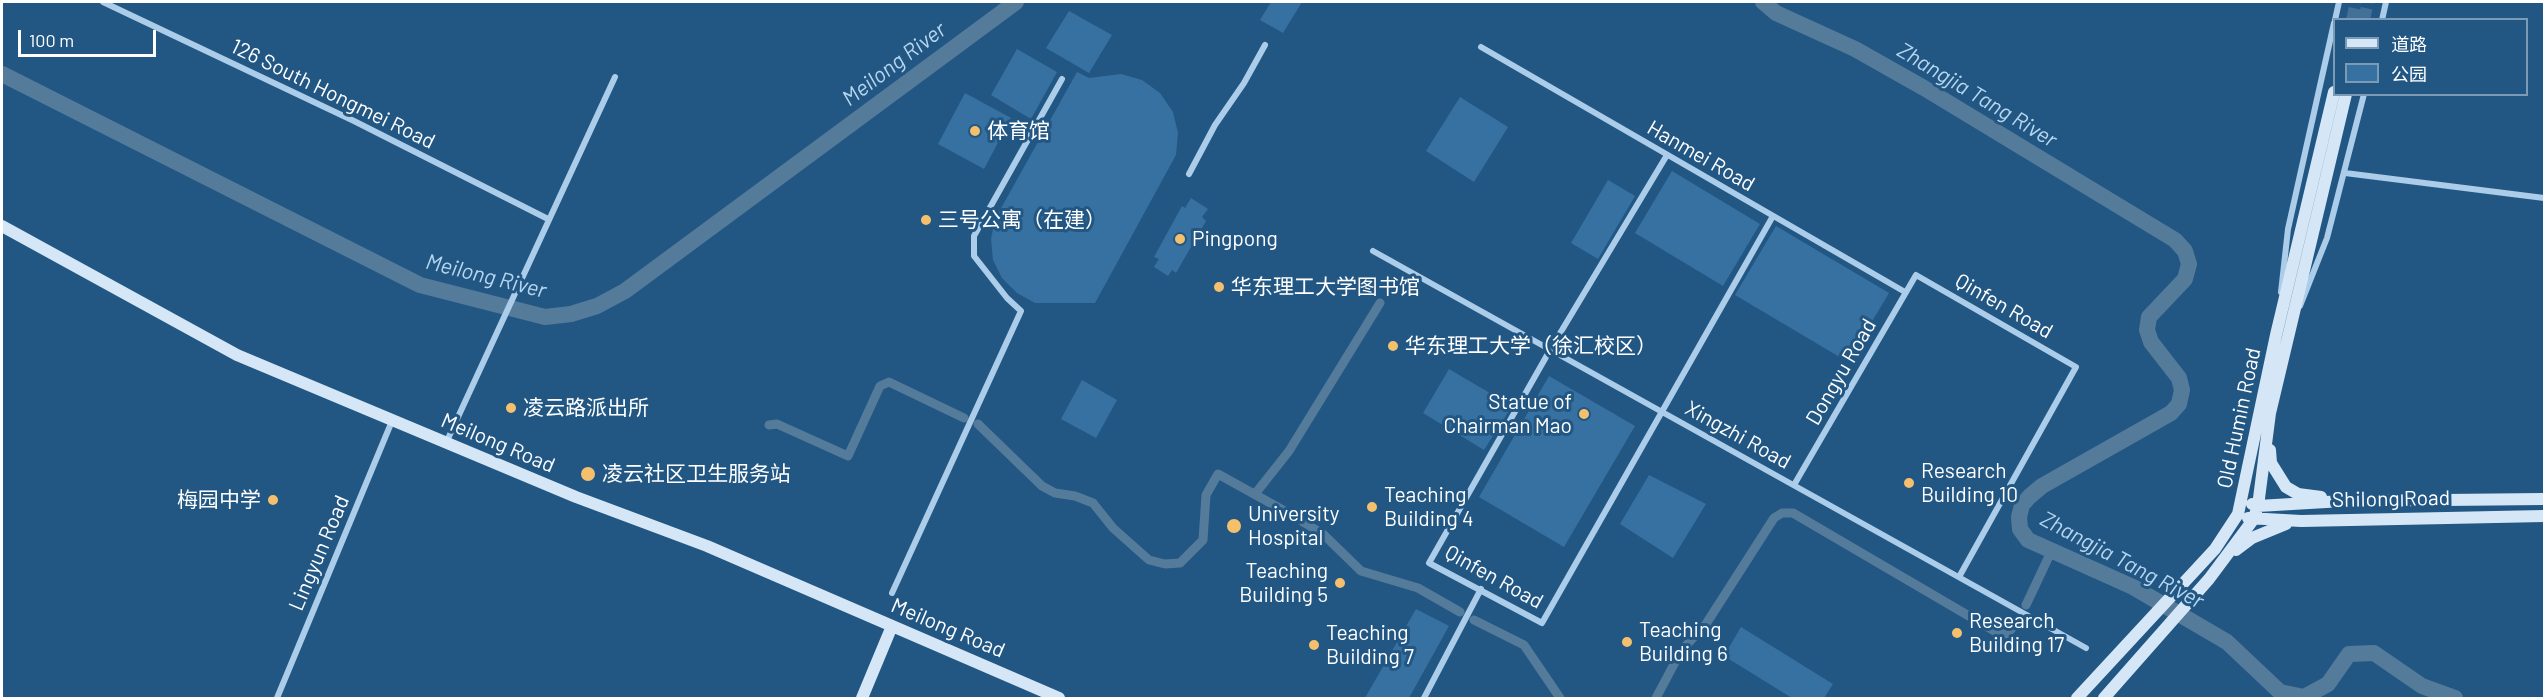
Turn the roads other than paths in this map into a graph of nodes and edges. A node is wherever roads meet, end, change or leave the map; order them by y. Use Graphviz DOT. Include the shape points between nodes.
graph roads {
  1 [pos="103,2"];
  2 [pos="2339,2"];
  3 [pos="2386,2"];
  4 [pos="2336,18"];
  5 [pos="2382,18"];
  6 [pos="2333,30"];
  7 [pos="1265,45"];
  8 [pos="1481,47"];
  9 [pos="615,77"];
  10 [pos="1062,79"];
  11 [pos="2333,96"];
  12 [pos="2345,96"];
  13 [pos="2363,96"];
  14 [pos="1667,155"];
  15 [pos="2344,173"];
  16 [pos="1188,174"];
  17 [pos="2544,198"];
  18 [pos="1773,216"];
  19 [pos="548,219"];
  20 [pos="2,226"];
  21 [pos="1373,251"];
  22 [pos="1916,274"];
  23 [pos="1905,292"];
  24 [pos="2282,336"];
  25 [pos="1550,350"];
  26 [pos="1662,412"];
  27 [pos="2270,413"];
  28 [pos="392,421"];
  29 [pos="446,442"];
  30 [pos="1794,485"];
  31 [pos="2243,499"];
  32 [pos="2544,499"];
  33 [pos="2343,501"];
  34 [pos="2258,506"];
  35 [pos="2238,514"];
  36 [pos="2544,516"];
  37 [pos="2253,520"];
  38 [pos="2301,520"];
  39 [pos="2225,558"];
  40 [pos="1959,577"];
  41 [pos="1481,589"];
  42 [pos="892,593"];
  43 [pos="892,626"];
  44 [pos="2086,648"];
  45 [pos="277,699"];
  46 [pos="862,699"];
  47 [pos="1059,699"];
  48 [pos="1424,699"];
  49 [pos="2078,699"];
  50 [pos="2104,699"];
  1 -- 19 [label="street, 126 South Hongmei Road" via="354,121"];
  2 -- 4 [label="street"];
  3 -- 5 [label="street"];
  6 -- 24 [label="street" via="2288,229"];
  7 -- 16 [label="street"];
  8 -- 14 [label="street, Hanmei Road"];
  9 -- 19 [label="street"];
  10 -- 42 [label="street" via="974,236 974,256 1021,311"];
  11 -- 24 [label="main road, Old Humin Road"];
  12 -- 24 [label="main road, Old Humin Road"];
  13 -- 15 [label="street"];
  14 -- 18 [label="street, Hanmei Road"];
  14 -- 25 [label="street, Qinfen Road"];
  15 -- 17 [label="street"];
  15 -- 24 [label="street" via="2327,238"];
  18 -- 23 [label="street, Hanmei Road"];
  18 -- 26 [label="street, Qinfen Road"];
  19 -- 29 [label="street"];
  20 -- 28 [label="main road, Meilong Road" via="237,355"];
  21 -- 25 [label="street, Xingzhi Road"];
  22 -- 23 [label="street, Dongyu Road"];
  22 -- 40 [label="street, Qinfen Road" via="2076,367"];
  23 -- 30 [label="street, Dongyu Road"];
  24 -- 27 [label="main road, Old Humin Road"];
  24 -- 31 [label="main road, Old Humin Road"];
  25 -- 26 [label="street, Xingzhi Road"];
  25 -- 41 [label="street, Qinfen Road" via="1429,563"];
  26 -- 30 [label="street, Xingzhi Road"];
  26 -- 41 [label="street, Qinfen Road" via="1542,624"];
  27 -- 33 [label="main road" via="2271,463 2279,479 2298,494"];
  27 -- 34 [label="main road, Old Humin Road"];
  28 -- 29 [label="main road, Meilong Road"];
  28 -- 45 [label="street, Lingyun Road"];
  29 -- 43 [label="main road, Meilong Road" via="706,546"];
  30 -- 40 [label="street, Xingzhi Road"];
  31 -- 34 [label="main road, Shilong Road"];
  31 -- 35 [label="main road, Old Humin Road"];
  32 -- 33 [label="main road, Shilong Road"];
  33 -- 34 [label="main road, Shilong Road"];
  34 -- 37 [label="main road, Old Humin Road"];
  35 -- 37 [label="main road, Shilong Road"];
  35 -- 49 [label="main road, Old Humin Road" via="2215,549"];
  36 -- 38 [label="main road, Shilong Road"];
  37 -- 38 [label="main road, Shilong Road"];
  37 -- 39 [label="main road, Old Humin Road"];
  38 -- 39 [label="main road" via="2252,538"];
  39 -- 50 [label="main road, Old Humin Road"];
  40 -- 44 [label="street, Xingzhi Road"];
  41 -- 48 [label="street"];
  43 -- 46 [label="main road"];
  43 -- 47 [label="main road, Meilong Road"];
}
